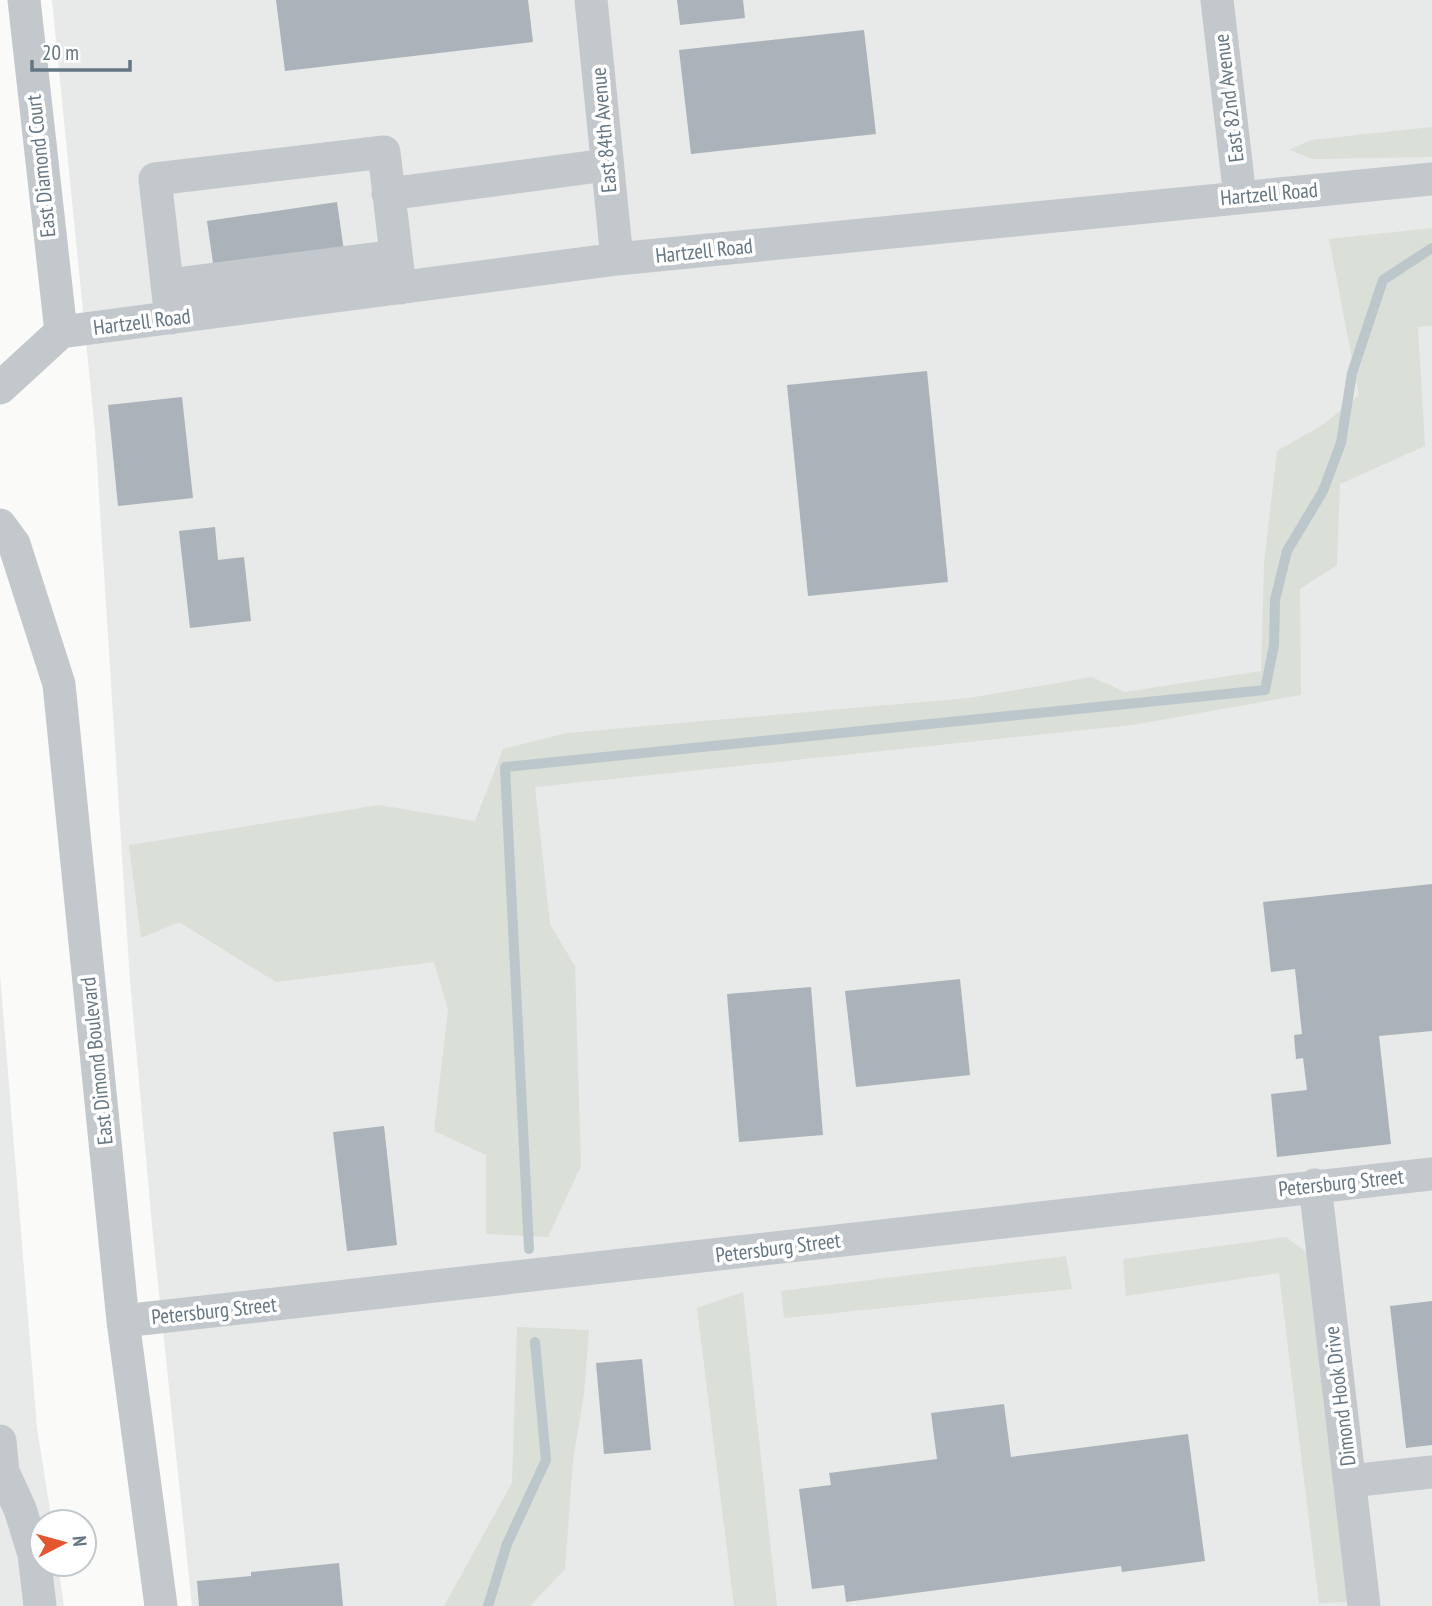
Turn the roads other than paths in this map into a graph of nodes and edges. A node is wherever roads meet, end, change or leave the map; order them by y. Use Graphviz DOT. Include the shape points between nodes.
graph roads {
  1 [pos="24,0"];
  2 [pos="591,0"];
  3 [pos="1217,0"];
  4 [pos="606,165"];
  5 [pos="1432,180"];
  6 [pos="388,194"];
  7 [pos="1240,197"];
  8 [pos="617,259"];
  9 [pos="398,272"];
  10 [pos="168,285"];
  11 [pos="171,318"];
  12 [pos="61,332"];
  13 [pos="0,388"];
  14 [pos="0,525"];
  15 [pos="1432,1174"];
  16 [pos="1315,1185"];
  17 [pos="123,1321"];
  18 [pos="0,1441"];
  19 [pos="1432,1472"];
  20 [pos="1350,1481"];
  21 [pos="40,1606"];
  22 [pos="161,1606"];
  23 [pos="1364,1606"];
  1 -- 12 [label="street, East Diamond Court"];
  2 -- 4 [label="street, East 84th Avenue"];
  3 -- 7 [label="street, East 82nd Avenue"];
  4 -- 6 [label="street"];
  4 -- 8 [label="street, East 84th Avenue"];
  5 -- 7 [label="street, Hartzell Road"];
  6 -- 9 [label="street"];
  6 -- 10 [label="street" via="384,152 155,179"];
  7 -- 8 [label="street, Hartzell Road"];
  8 -- 9 [label="street, Hartzell Road"];
  9 -- 10 [label="street"];
  9 -- 11 [label="street, Hartzell Road"];
  10 -- 11 [label="street"];
  11 -- 12 [label="street, Hartzell Road"];
  12 -- 13 [label="street"];
  14 -- 17 [label="street, East Dimond Boulevard" via="14,544 59,684"];
  15 -- 16 [label="street, Petersburg Street"];
  16 -- 17 [label="street, Petersburg Street"];
  16 -- 20 [label="street, Dimond Hook Drive"];
  17 -- 22 [label="street, East Dimond Boulevard"];
  18 -- 21 [label="street" via="3,1472 34,1554"];
  19 -- 20 [label="street"];
  20 -- 23 [label="street, Dimond Hook Drive"];
}
